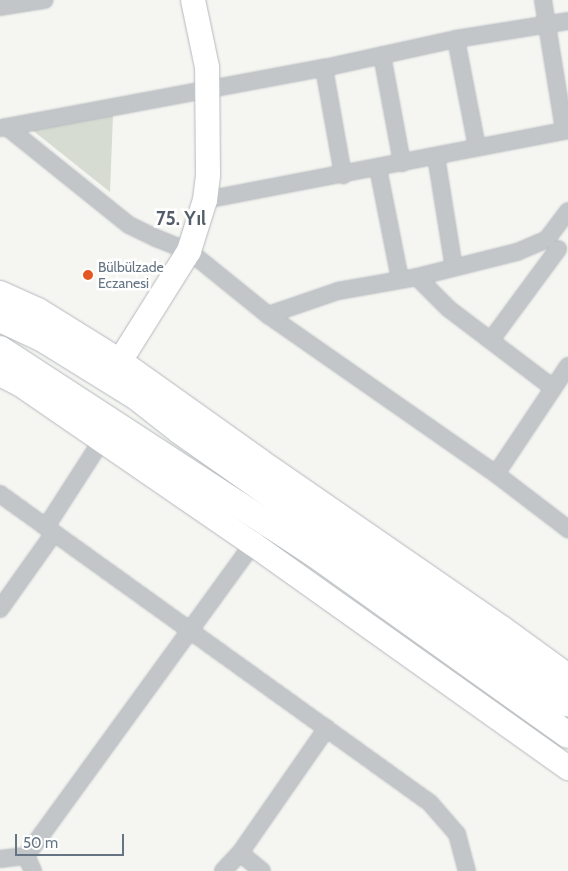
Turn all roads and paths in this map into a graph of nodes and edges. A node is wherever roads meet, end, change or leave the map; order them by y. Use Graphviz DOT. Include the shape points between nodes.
graph roads {
  1 [pos="44,0"];
  2 [pos="193,0"];
  3 [pos="543,0"];
  4 [pos="0,7"];
  5 [pos="568,21"];
  6 [pos="546,25"];
  7 [pos="456,39"];
  8 [pos="382,55"];
  9 [pos="324,68"];
  10 [pos="207,89"];
  11 [pos="4,128"];
  12 [pos="566,130"];
  13 [pos="477,147"];
  14 [pos="436,156"];
  15 [pos="402,163"];
  16 [pos="378,168"];
  17 [pos="343,175"];
  18 [pos="205,200"];
  19 [pos="568,211"];
  20 [pos="558,249"];
  21 [pos="189,250"];
  22 [pos="454,268"];
  23 [pos="417,277"];
  24 [pos="400,280"];
  25 [pos="0,294"];
  26 [pos="268,314"];
  27 [pos="0,319"];
  28 [pos="491,340"];
  29 [pos="0,349"];
  30 [pos="120,361"];
  31 [pos="568,366"];
  32 [pos="0,374"];
  33 [pos="553,388"];
  34 [pos="102,440"];
  35 [pos="496,474"];
  36 [pos="0,494"];
  37 [pos="568,529"];
  38 [pos="50,530"];
  39 [pos="252,544"];
  40 [pos="0,609"];
  41 [pos="190,632"];
  42 [pos="568,676"];
  43 [pos="568,704"];
  44 [pos="327,728"];
  45 [pos="568,735"];
  46 [pos="568,768"];
  47 [pos="240,853"];
  48 [pos="26,856"];
  49 [pos="0,859"];
  50 [pos="33,871"];
  51 [pos="223,871"];
  52 [pos="262,871"];
  53 [pos="467,871"];
  1 -- 4 [label="street"];
  2 -- 10 [label="street" via="207,68"];
  3 -- 6 [label="street"];
  5 -- 6 [label="street"];
  6 -- 7 [label="street"];
  6 -- 12 [label="street"];
  7 -- 8 [label="street"];
  7 -- 13 [label="street"];
  8 -- 9 [label="street"];
  8 -- 15 [label="street"];
  9 -- 10 [label="street"];
  9 -- 17 [label="street"];
  10 -- 11 [label="street"];
  10 -- 18 [label="street" via="208,175"];
  11 -- 21 [label="street" via="129,225"];
  12 -- 13 [label="street"];
  13 -- 14 [label="street"];
  14 -- 15 [label="street"];
  14 -- 22 [label="street"];
  15 -- 16 [label="street"];
  16 -- 17 [label="street"];
  16 -- 24 [label="street"];
  17 -- 18 [label="street"];
  18 -- 21 [label="street"];
  19 -- 20 [label="street"];
  20 -- 22 [label="street" via="517,252"];
  20 -- 28 [label="street"];
  21 -- 26 [label="street"];
  21 -- 30 [label="street"];
  22 -- 23 [label="street"];
  23 -- 24 [label="street"];
  23 -- 28 [label="street" via="448,309"];
  24 -- 26 [label="street" via="338,291"];
  25 -- 30 [label="street" via="38,310"];
  26 -- 35 [label="street"];
  27 -- 43 [label="main road" via="43,339 138,398 180,431"];
  28 -- 33 [label="street"];
  29 -- 45 [label="main road" via="313,553"];
  30 -- 42 [label="street"];
  31 -- 33 [label="street"];
  32 -- 34 [label="street"];
  33 -- 35 [label="street"];
  34 -- 38 [label="street"];
  34 -- 39 [label="street"];
  35 -- 37 [label="street"];
  36 -- 38 [label="street"];
  38 -- 40 [label="street"];
  38 -- 41 [label="street"];
  39 -- 41 [label="street"];
  39 -- 46 [label="street"];
  41 -- 44 [label="street"];
  41 -- 48 [label="street"];
  44 -- 47 [label="street"];
  44 -- 53 [label="street" via="430,802 456,834"];
  47 -- 51 [label="street"];
  47 -- 52 [label="street"];
  48 -- 49 [label="street"];
  48 -- 50 [label="street"];
}
